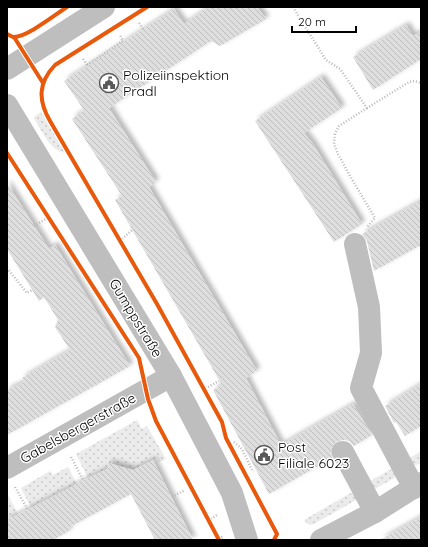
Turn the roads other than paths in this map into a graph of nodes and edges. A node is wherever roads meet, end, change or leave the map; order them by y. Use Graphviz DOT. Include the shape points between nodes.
graph roads {
  1 [pos="104,7"];
  2 [pos="7,69"];
  3 [pos="7,105"];
  4 [pos="360,237"];
  5 [pos="171,376"];
  6 [pos="343,452"];
  7 [pos="7,468"];
  8 [pos="417,486"];
  9 [pos="375,512"];
  10 [pos="247,540"];
  11 [pos="321,540"];
  1 -- 2 [label="street"];
  3 -- 5 [label="street, Gumppstraße"];
  4 -- 8 [label="street" via="369,307 371,353 361,388"];
  5 -- 7 [label="street, Gabelsbergerstraße"];
  5 -- 10 [label="street, Gumppstraße" via="232,493"];
  6 -- 9 [label="street"];
  8 -- 9 [label="street"];
  9 -- 11 [label="street"];
}
